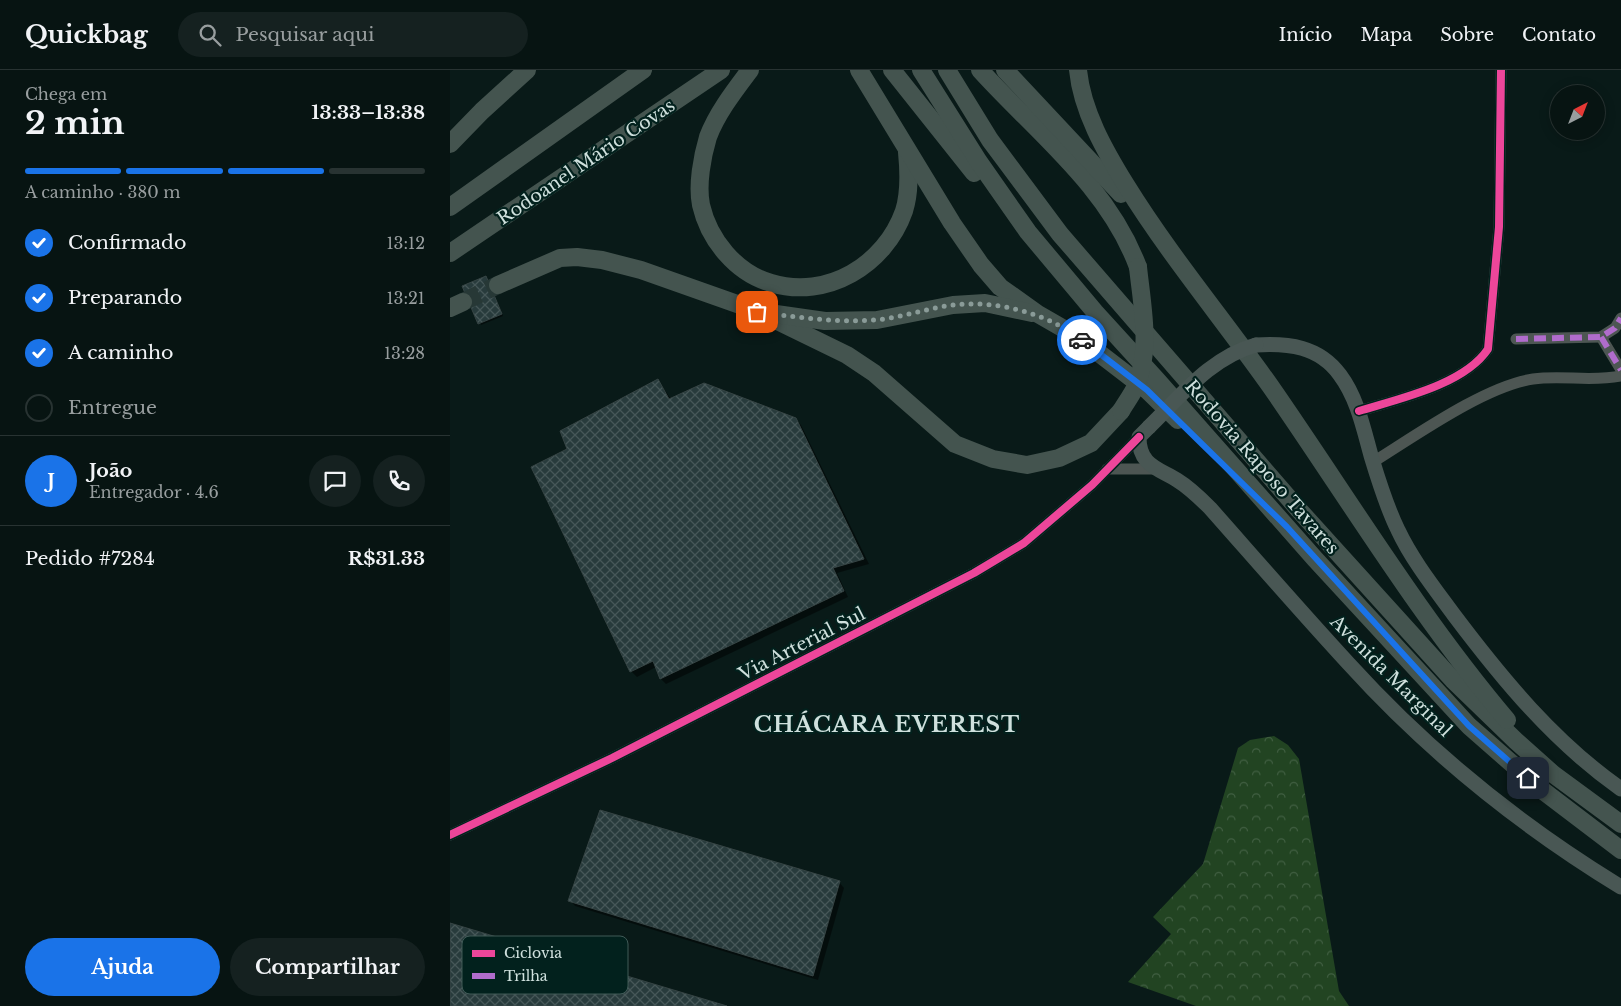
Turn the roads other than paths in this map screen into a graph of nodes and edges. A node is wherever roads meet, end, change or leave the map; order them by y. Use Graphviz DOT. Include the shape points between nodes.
graph roads {
  1 [pos="527,70"];
  2 [pos="643,70"];
  3 [pos="722,70"];
  4 [pos="750,70"];
  5 [pos="859,70"];
  6 [pos="892,70"];
  7 [pos="921,70"];
  8 [pos="947,70"];
  9 [pos="980,70"];
  10 [pos="1005,70"];
  11 [pos="1078,70"];
  12 [pos="1500,70"];
  13 [pos="450,144"];
  14 [pos="906,146"];
  15 [pos="450,207"];
  16 [pos="1028,232"];
  17 [pos="1170,251"];
  18 [pos="450,253"];
  19 [pos="498,285"];
  20 [pos="757,312"];
  21 [pos="1038,314"];
  22 [pos="1621,318"];
  23 [pos="1602,337"];
  24 [pos="1516,339"];
  25 [pos="1621,370"];
  26 [pos="1621,376"];
  27 [pos="1359,412"];
  28 [pos="1144,432"];
  29 [pos="1373,462"];
  30 [pos="1107,469"];
  31 [pos="1155,469"];
  32 [pos="1287,527"];
  33 [pos="1553,774"];
  34 [pos="1621,789"];
  35 [pos="1621,824"];
  36 [pos="450,835"];
  37 [pos="1621,850"];
  38 [pos="1621,887"];
  1 -- 13 [label="highway"];
  2 -- 15 [label="highway"];
  3 -- 18 [label="highway, Rodoanel Mário Covas"];
  4 -- 14 [label="highway" via="708,137 700,176 701,204 712,234 730,258 771,283 825,285 855,273 878,254 893,235 904,211 910,173"];
  5 -- 14 [label="highway"];
  6 -- 16 [label="highway" via="984,185"];
  7 -- 16 [label="highway, Rodovia Raposo Tavares"];
  8 -- 33 [label="highway, Rodovia Raposo Tavares" via="990,140 1060,234 1299,510 1453,680"];
  9 -- 20 [label="highway, bridge" via="1087,182 1117,224 1138,267 1144,323 1143,354 1136,387 1121,411 1091,443 1059,458 1027,465 994,460 955,444 874,373 847,355"];
  10 -- 17 [label="highway" via="1108,178"];
  11 -- 17 [label="highway" via="1089,114 1108,155"];
  12 -- 27 [label="street" via="1499,227 1488,349 1475,364 1449,379"];
  14 -- 21 [label="highway" via="981,265 1000,287"];
  16 -- 32 [label="highway, Rodovia Raposo Tavares"];
  17 -- 33 [label="highway" via="1269,384 1424,612 1497,708"];
  19 -- 20 [label="highway" via="546,262 577,257 642,270"];
  20 -- 21 [label="highway" via="825,322 877,320 953,305 985,303"];
  21 -- 32 [label="highway" via="1078,337 1147,390"];
  22 -- 23 [label="street" via="1615,328"];
  23 -- 24 [label="street"];
  23 -- 25 [label="street"];
  26 -- 29 [label="street" via="1534,379 1510,384 1461,408"];
  27 -- 28 [label="main road, bridge" via="1340,375 1326,360 1309,350 1284,343 1256,345 1226,356 1211,367"];
  27 -- 29 [label="main road"];
  28 -- 30 [label="street, Via Arterial Sul"];
  28 -- 31 [label="main road, Avenida Marginal" via="1142,454"];
  29 -- 34 [label="main road" via="1398,530 1437,591 1488,660 1522,701"];
  30 -- 31 [label="street"];
  30 -- 36 [label="street, Via Arterial Sul" via="1024,543 974,573 621,753"];
  31 -- 38 [label="main road, Avenida Marginal" via="1194,492 1210,508 1349,665 1419,734 1481,789 1546,839"];
  32 -- 37 [label="highway, Rodovia Raposo Tavares" via="1469,726 1542,790"];
  33 -- 35 [label="highway, Rodovia Raposo Tavares"];
}
